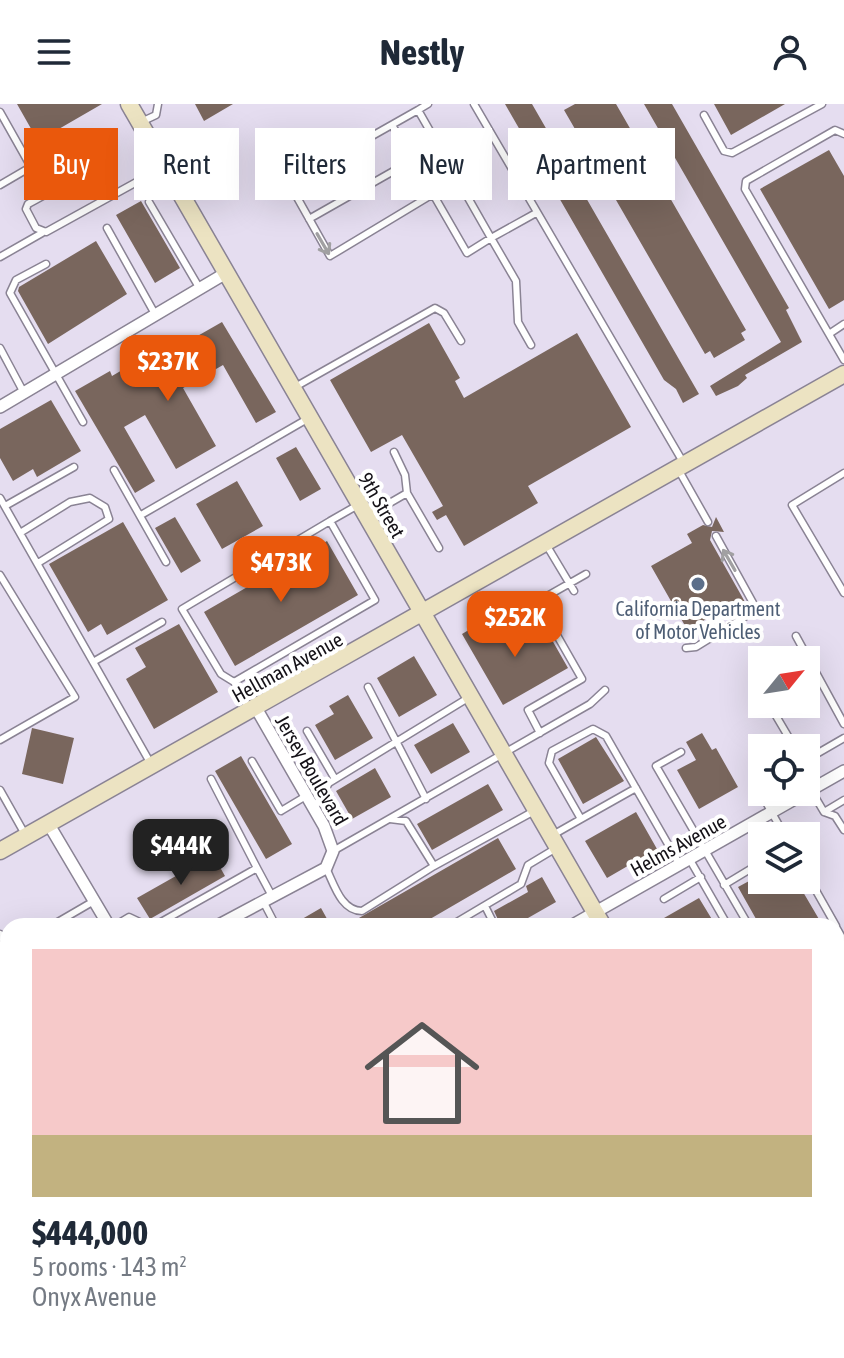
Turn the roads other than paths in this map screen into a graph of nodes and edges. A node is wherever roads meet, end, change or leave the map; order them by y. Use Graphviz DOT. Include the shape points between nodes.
graph roads {
  1 [pos="129,104"];
  2 [pos="158,104"];
  3 [pos="428,104"];
  4 [pos="474,104"];
  5 [pos="822,104"];
  6 [pos="418,110"];
  7 [pos="0,112"];
  8 [pos="704,115"];
  9 [pos="140,123"];
  10 [pos="392,125"];
  11 [pos="143,128"];
  12 [pos="394,128"];
  13 [pos="844,134"];
  14 [pos="24,155"];
  15 [pos="24,171"];
  16 [pos="391,172"];
  17 [pos="0,185"];
  18 [pos="37,200"];
  19 [pos="100,200"];
  20 [pos="184,200"];
  21 [pos="423,200"];
  22 [pos="436,200"];
  23 [pos="149,202"];
  24 [pos="536,213"];
  25 [pos="309,219"];
  26 [pos="107,228"];
  27 [pos="42,233"];
  28 [pos="491,238"];
  29 [pos="0,257"];
  30 [pos="46,264"];
  31 [pos="226,273"];
  32 [pos="200,289"];
  33 [pos="155,314"];
  34 [pos="844,324"];
  35 [pos="829,334"];
  36 [pos="461,341"];
  37 [pos="531,345"];
  38 [pos="0,348"];
  39 [pos="844,360"];
  40 [pos="54,373"];
  41 [pos="844,374"];
  42 [pos="292,389"];
  43 [pos="24,393"];
  44 [pos="0,407"];
  45 [pos="309,418"];
  46 [pos="83,422"];
  47 [pos="394,452"];
  48 [pos="74,467"];
  49 [pos="681,467"];
  50 [pos="114,470"];
  51 [pos="844,473"];
  52 [pos="407,493"];
  53 [pos="0,498"];
  54 [pos="5,506"];
  55 [pos="362,511"];
  56 [pos="141,515"];
  57 [pos="330,521"];
  58 [pos="708,522"];
  59 [pos="20,533"];
  60 [pos="716,536"];
  61 [pos="546,545"];
  62 [pos="439,548"];
  63 [pos="166,562"];
  64 [pos="38,563"];
  65 [pos="586,574"];
  66 [pos="0,575"];
  67 [pos="572,587"];
  68 [pos="844,593"];
  69 [pos="538,602"];
  70 [pos="423,613"];
  71 [pos="162,622"];
  72 [pos="498,624"];
  73 [pos="796,636"];
  74 [pos="686,648"];
  75 [pos="93,662"];
  76 [pos="234,682"];
  77 [pos="368,687"];
  78 [pos="605,690"];
  79 [pos="471,696"];
  80 [pos="253,709"];
  81 [pos="844,724"];
  82 [pos="307,731"];
  83 [pos="540,733"];
  84 [pos="844,738"];
  85 [pos="397,739"];
  86 [pos="0,740"];
  87 [pos="681,752"];
  88 [pos="820,752"];
  89 [pos="504,754"];
  90 [pos="252,761"];
  91 [pos="151,764"];
  92 [pos="844,771"];
  93 [pos="211,779"];
  94 [pos="335,779"];
  95 [pos="820,785"];
  96 [pos="636,788"];
  97 [pos="0,790"];
  98 [pos="306,796"];
  99 [pos="426,799"];
  100 [pos="844,800"];
  101 [pos="820,802"];
  102 [pos="768,806"];
  103 [pos="784,806"];
  104 [pos="314,808"];
  105 [pos="536,810"];
  106 [pos="824,812"];
  107 [pos="772,813"];
  108 [pos="390,819"];
  109 [pos="581,819"];
  110 [pos="777,822"];
  111 [pos="48,823"];
  112 [pos="844,830"];
  113 [pos="26,836"];
  114 [pos="554,842"];
  115 [pos="0,851"];
  116 [pos="333,851"];
  117 [pos="704,852"];
  118 [pos="685,862"];
  119 [pos="434,866"];
  120 [pos="257,868"];
  121 [pos="326,868"];
  122 [pos="748,870"];
  123 [pos="701,877"];
  124 [pos="724,885"];
  125 [pos="818,894"];
  126 [pos="268,898"];
  127 [pos="664,899"];
  128 [pos="94,901"];
  129 [pos="485,906"];
  130 [pos="65,918"];
  131 [pos="106,918"];
  132 [pos="166,918"];
  133 [pos="232,918"];
  134 [pos="274,918"];
  135 [pos="464,918"];
  136 [pos="491,918"];
  137 [pos="598,918"];
  138 [pos="601,918"];
  139 [pos="724,918"];
  140 [pos="744,918"];
  141 [pos="831,918"];
  1 -- 9 [label="street, 9th Street"];
  2 -- 9 [label="lane" via="156,115"];
  3 -- 6 [label="lane"];
  4 -- 24 [label="lane"];
  5 -- 8 [label="lane" via="732,153 724,151"];
  6 -- 10 [label="lane"];
  6 -- 28 [label="lane"];
  7 -- 14 [label="lane"];
  9 -- 11 [label="street, 9th Street"];
  10 -- 12 [label="lane"];
  10 -- 25 [label="lane" via="289,183"];
  13 -- 35 [label="lane" via="835,130 746,181 745,189"];
  15 -- 17 [label="lane"];
  16 -- 25 [label="lane"];
  18 -- 27 [label="lane" via="26,209"];
  19 -- 27 [label="lane"];
  20 -- 31 [label="street, 9th Street"];
  25 -- 21 [label="lane, one-way" via="330,256"];
  22 -- 28 [label="lane" via="467,253"];
  23 -- 32 [label="lane"];
  24 -- 28 [label="lane"];
  24 -- 49 [label="lane"];
  26 -- 33 [label="lane"];
  27 -- 29 [label="lane"];
  28 -- 37 [label="lane" via="516,281 518,322"];
  30 -- 40 [label="lane" via="16,280 10,293"];
  31 -- 32 [label="street"];
  31 -- 42 [label="street, 9th Street"];
  32 -- 33 [label="street"];
  33 -- 40 [label="street"];
  34 -- 35 [label="lane"];
  35 -- 39 [label="lane"];
  36 -- 42 [label="lane" via="435,308"];
  38 -- 43 [label="lane"];
  40 -- 43 [label="street"];
  40 -- 46 [label="lane"];
  41 -- 49 [label="street, Hellman Avenue"];
  42 -- 45 [label="street, 9th Street"];
  43 -- 44 [label="street"];
  45 -- 55 [label="street, 9th Street"];
  45 -- 56 [label="lane"];
  47 -- 52 [label="lane"];
  48 -- 54 [label="lane"];
  49 -- 58 [label="lane"];
  49 -- 61 [label="street, Hellman Avenue"];
  50 -- 56 [label="lane"];
  51 -- 68 [label="lane" via="792,505"];
  52 -- 55 [label="lane"];
  52 -- 62 [label="lane"];
  53 -- 54 [label="lane"];
  54 -- 59 [label="lane"];
  55 -- 57 [label="lane"];
  55 -- 70 [label="street, 9th Street"];
  56 -- 63 [label="lane"];
  57 -- 76 [label="lane" via="375,600"];
  57 -- 76 [label="lane" via="182,609 221,674"];
  59 -- 64 [label="lane"];
  59 -- 64 [label="lane" via="70,502 90,498 105,507 109,519"];
  74 -- 60 [label="lane, one-way" via="751,613 753,603"];
  61 -- 67 [label="lane"];
  61 -- 70 [label="street, Hellman Avenue"];
  64 -- 75 [label="lane"];
  65 -- 67 [label="lane"];
  66 -- 86 [label="lane" via="75,697"];
  67 -- 69 [label="lane"];
  69 -- 72 [label="lane"];
  69 -- 83 [label="lane" via="582,679 528,710"];
  70 -- 79 [label="street, 9th Street"];
  70 -- 80 [label="street, Hellman Avenue"];
  71 -- 75 [label="lane"];
  73 -- 81 [label="lane"];
  75 -- 91 [label="lane"];
  76 -- 80 [label="lane"];
  77 -- 85 [label="lane"];
  78 -- 83 [label="lane"];
  79 -- 85 [label="lane"];
  79 -- 89 [label="street, 9th Street"];
  80 -- 91 [label="street, Hellman Avenue"];
  80 -- 98 [label="street, Jersey Boulevard"];
  82 -- 94 [label="lane"];
  83 -- 89 [label="lane"];
  84 -- 88 [label="lane"];
  85 -- 94 [label="lane"];
  85 -- 99 [label="lane"];
  87 -- 117 [label="lane" via="656,766"];
  89 -- 99 [label="lane"];
  89 -- 105 [label="street, 9th Street"];
  90 -- 98 [label="lane" via="281,811"];
  91 -- 111 [label="street, Hellman Avenue"];
  92 -- 95 [label="street, Helms Avenue"];
  93 -- 120 [label="lane"];
  94 -- 104 [label="lane"];
  96 -- 109 [label="lane"];
  96 -- 109 [label="lane" via="606,736 593,729 552,751 549,763"];
  96 -- 118 [label="lane"];
  97 -- 113 [label="lane"];
  98 -- 104 [label="street, Jersey Boulevard"];
  99 -- 108 [label="lane"];
  100 -- 106 [label="lane"];
  101 -- 106 [label="lane"];
  102 -- 107 [label="lane"];
  103 -- 107 [label="street, Helms Avenue"];
  104 -- 116 [label="street, Jersey Boulevard"];
  105 -- 114 [label="street, 9th Street"];
  105 -- 119 [label="lane"];
  106 -- 112 [label="lane" via="835,816"];
  107 -- 110 [label="lane"];
  107 -- 117 [label="street, Helms Avenue"];
  108 -- 116 [label="lane"];
  108 -- 119 [label="lane" via="406,821"];
  109 -- 114 [label="lane"];
  111 -- 113 [label="street, Hellman Avenue"];
  111 -- 128 [label="street"];
  113 -- 115 [label="street, Hellman Avenue"];
  114 -- 129 [label="lane" via="528,865 521,884"];
  114 -- 137 [label="street, 9th Street"];
  116 -- 121 [label="street"];
  117 -- 118 [label="street, Helms Avenue"];
  117 -- 124 [label="lane"];
  118 -- 123 [label="lane"];
  118 -- 138 [label="street, Helms Avenue"];
  119 -- 121 [label="lane" via="362,911 344,904"];
  120 -- 126 [label="lane"];
  120 -- 132 [label="lane"];
  121 -- 126 [label="street"];
  122 -- 124 [label="lane"];
  123 -- 127 [label="lane"];
  123 -- 139 [label="lane"];
  124 -- 140 [label="lane"];
  125 -- 141 [label="lane"];
  126 -- 133 [label="street"];
  126 -- 134 [label="lane"];
  128 -- 130 [label="lane"];
  128 -- 131 [label="street"];
  129 -- 135 [label="lane"];
  129 -- 136 [label="lane"];
}
